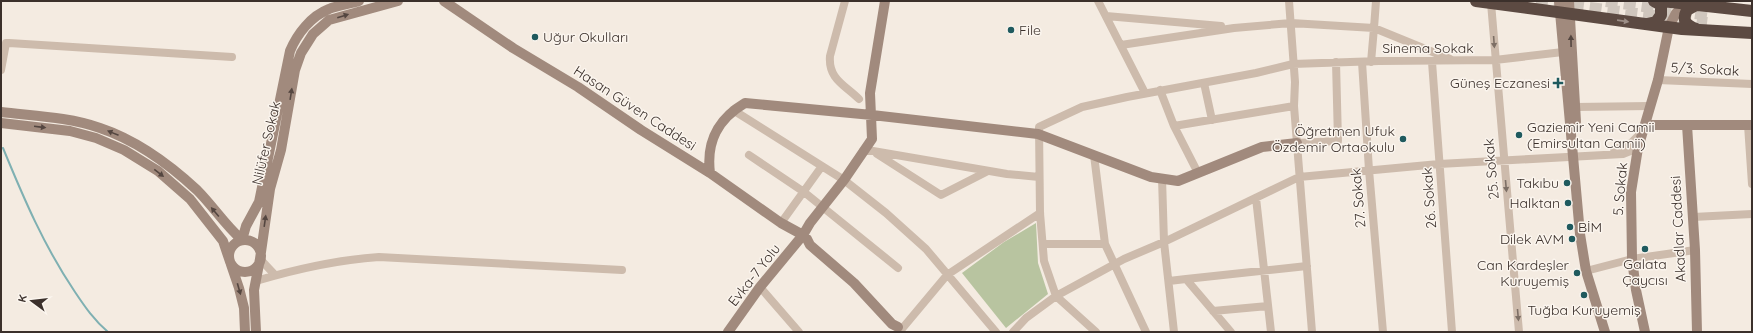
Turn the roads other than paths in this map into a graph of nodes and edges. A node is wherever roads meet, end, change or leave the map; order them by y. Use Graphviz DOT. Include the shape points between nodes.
graph roads {
  1 [pos="359,1"];
  2 [pos="445,1"];
  3 [pos="845,1"];
  4 [pos="885,1"];
  5 [pos="1098,1"];
  6 [pos="1289,1"];
  7 [pos="1376,1"];
  8 [pos="1476,1"];
  9 [pos="1541,1"];
  10 [pos="1569,1"];
  11 [pos="1654,1"];
  12 [pos="1662,1"];
  13 [pos="395,2"];
  14 [pos="1491,3"];
  15 [pos="1685,4"];
  16 [pos="1523,8"];
  17 [pos="1563,9"];
  18 [pos="1752,10"];
  19 [pos="1106,16"];
  20 [pos="1752,19"];
  21 [pos="1291,23"];
  22 [pos="1704,23"];
  23 [pos="1647,24"];
  24 [pos="1669,27"];
  25 [pos="1752,27"];
  26 [pos="1234,28"];
  27 [pos="1374,28"];
  28 [pos="1752,33"];
  29 [pos="1121,45"];
  30 [pos="2,48"];
  31 [pos="1563,52"];
  32 [pos="232,57"];
  33 [pos="1495,60"];
  34 [pos="1454,61"];
  35 [pos="1336,62"];
  36 [pos="1362,62"];
  37 [pos="1371,62"];
  38 [pos="1432,62"];
  39 [pos="1293,64"];
  40 [pos="1,70"];
  41 [pos="1658,80"];
  42 [pos="1204,82"];
  43 [pos="1752,84"];
  44 [pos="1160,90"];
  45 [pos="1145,93"];
  46 [pos="859,99"];
  47 [pos="1294,106"];
  48 [pos="1650,106"];
  49 [pos="1575,107"];
  50 [pos="733,110"];
  51 [pos="1,112"];
  52 [pos="872,114"];
  53 [pos="1212,120"];
  54 [pos="1,122"];
  55 [pos="1687,125"];
  56 [pos="1750,125"];
  57 [pos="1174,126"];
  58 [pos="1644,128"];
  59 [pos="1038,134"];
  60 [pos="1297,143"];
  61 [pos="1638,148"];
  62 [pos="868,151"];
  63 [pos="1751,153"];
  64 [pos="1576,154"];
  65 [pos="749,155"];
  66 [pos="1094,155"];
  67 [pos="1503,160"];
  68 [pos="1439,164"];
  69 [pos="822,166"];
  70 [pos="1369,170"];
  71 [pos="988,171"];
  72 [pos="710,173"];
  73 [pos="1198,173"];
  74 [pos="1300,176"];
  75 [pos="1039,177"];
  76 [pos="1162,178"];
  77 [pos="844,180"];
  78 [pos="1752,184"];
  79 [pos="804,192"];
  80 [pos="1256,198"];
  81 [pos="823,207"];
  82 [pos="1040,214"];
  83 [pos="1752,214"];
  84 [pos="1693,217"];
  85 [pos="781,223"];
  86 [pos="805,237"];
  87 [pos="242,240"];
  88 [pos="1164,242"];
  89 [pos="1043,244"];
  90 [pos="1105,244"];
  91 [pos="1695,250"];
  92 [pos="260,259"];
  93 [pos="1632,259"];
  94 [pos="229,260"];
  95 [pos="1114,264"];
  96 [pos="1307,266"];
  97 [pos="898,268"];
  98 [pos="622,270"];
  99 [pos="1264,270"];
  100 [pos="1586,271"];
  101 [pos="275,275"];
  102 [pos="948,275"];
  103 [pos="1186,279"];
  104 [pos="256,281"];
  105 [pos="1169,281"];
  106 [pos="760,287"];
  107 [pos="1056,296"];
  108 [pos="1268,306"];
  109 [pos="1213,311"];
  110 [pos="900,330"];
  111 [pos="245,332"];
  112 [pos="256,332"];
  113 [pos="728,332"];
  114 [pos="799,332"];
  115 [pos="996,332"];
  116 [pos="1014,332"];
  117 [pos="1096,332"];
  118 [pos="1146,332"];
  119 [pos="1174,332"];
  120 [pos="1231,332"];
  121 [pos="1271,332"];
  122 [pos="1312,332"];
  123 [pos="1383,332"];
  124 [pos="1452,332"];
  125 [pos="1519,332"];
  126 [pos="1606,332"];
  127 [pos="1645,332"];
  128 [pos="1697,332"];
  1 -- 87 [label="street, Nilüfer Sokak" via="329,8 317,15 295,40 290,52 260,202 246,226"];
  2 -- 72 [label="street, Hasan Güven Caddesi" via="513,48"];
  3 -- 46 [label="street" via="829,63 834,77"];
  4 -- 52 [label="street" via="870,93"];
  5 -- 19 [label="street"];
  6 -- 21 [label="street"];
  7 -- 27 [label="street"];
  8 -- 14 [label="highway"];
  9 -- 16 [label="highway" via="1536,7"];
  10 -- 17 [label="street"];
  11 -- 23 [label="highway" via="1660,5 1661,15 1656,22"];
  12 -- 15 [label="highway"];
  92 -- 13 [label="street, Nilüfer Sokak, one-way" via="270,189 281,150 295,70 301,53 311,37 329,20"];
  14 -- 16 [label="highway"];
  14 -- 33 [label="street, 25. Sokak, one-way"];
  15 -- 18 [label="highway"];
  15 -- 22 [label="highway" via="1685,23 1689,27"];
  15 -- 24 [label="street" via="1676,13"];
  16 -- 17 [label="highway"];
  17 -- 23 [label="highway, one-way"];
  17 -- 31 [label="street"];
  49 -- 17 [label="street, one-way" via="1571,54"];
  19 -- 26 [label="street"];
  19 -- 29 [label="street"];
  20 -- 22 [label="highway"];
  21 -- 26 [label="street"];
  21 -- 27 [label="street"];
  21 -- 39 [label="street"];
  22 -- 24 [label="highway"];
  22 -- 25 [label="highway"];
  22 -- 28 [label="highway"];
  23 -- 24 [label="highway"];
  24 -- 41 [label="street, 5. Sokak"];
  26 -- 29 [label="street"];
  27 -- 34 [label="street"];
  27 -- 37 [label="street"];
  29 -- 45 [label="street"];
  30 -- 32 [label="street" via="9,43"];
  30 -- 40 [label="street"];
  31 -- 33 [label="street, Sinema Sokak"];
  31 -- 64 [label="street"];
  33 -- 34 [label="street, Sinema Sokak"];
  33 -- 67 [label="street, 25. Sokak"];
  34 -- 38 [label="street, Sinema Sokak"];
  35 -- 36 [label="street, Sinema Sokak"];
  35 -- 39 [label="street, Sinema Sokak"];
  35 -- 60 [label="street" via="1338,140"];
  36 -- 37 [label="street, Sinema Sokak"];
  36 -- 70 [label="street, 27. Sokak"];
  37 -- 38 [label="street, Sinema Sokak"];
  38 -- 68 [label="street, 26. Sokak"];
  39 -- 42 [label="street, Sinema Sokak"];
  39 -- 47 [label="street"];
  41 -- 43 [label="street, 5/3. Sokak"];
  41 -- 48 [label="street, 5. Sokak"];
  42 -- 44 [label="street, Sinema Sokak"];
  42 -- 53 [label="street"];
  44 -- 45 [label="street, Sinema Sokak"];
  44 -- 57 [label="street"];
  45 -- 59 [label="street, Sinema Sokak" via="1082,107 1038,127"];
  47 -- 53 [label="street"];
  47 -- 60 [label="street"];
  48 -- 49 [label="street"];
  48 -- 58 [label="street, 5. Sokak"];
  49 -- 64 [label="street"];
  50 -- 52 [label="street" via="745,103"];
  50 -- 69 [label="street"];
  50 -- 72 [label="street" via="719,125 712,140 708,160"];
  87 -- 51 [label="street, one-way" via="230,230 198,191 164,163 129,140 100,128 72,121"];
  52 -- 59 [label="street"];
  52 -- 62 [label="street, Evka-7 Yolu" via="872,139"];
  53 -- 57 [label="street"];
  54 -- 94 [label="street, one-way" via="70,131 96,138 124,150 158,171 190,199 222,242"];
  55 -- 56 [label="street"];
  55 -- 58 [label="street"];
  55 -- 84 [label="street, Akadlar Caddesi"];
  56 -- 63 [label="street"];
  57 -- 73 [label="street"];
  58 -- 61 [label="street, 5. Sokak"];
  58 -- 64 [label="street" via="1633,142 1623,148"];
  59 -- 66 [label="street"];
  59 -- 75 [label="street"];
  60 -- 73 [label="street" via="1262,147"];
  60 -- 74 [label="street"];
  61 -- 64 [label="street" via="1623,154"];
  61 -- 93 [label="street, 5. Sokak" via="1631,192"];
  62 -- 71 [label="street"];
  62 -- 71 [label="street" via="941,195"];
  62 -- 77 [label="street, Evka-7 Yolu"];
  63 -- 78 [label="street"];
  64 -- 67 [label="street"];
  64 -- 100 [label="street" via="1580,234"];
  65 -- 79 [label="street"];
  66 -- 76 [label="street" via="1151,177"];
  66 -- 90 [label="street"];
  67 -- 68 [label="street"];
  67 -- 125 [label="street, 25. Sokak, one-way"];
  68 -- 70 [label="street"];
  68 -- 124 [label="street, 26. Sokak"];
  69 -- 77 [label="street"];
  69 -- 79 [label="street"];
  70 -- 74 [label="street"];
  70 -- 123 [label="street, 27. Sokak"];
  71 -- 75 [label="street"];
  72 -- 85 [label="street, Hasan Güven Caddesi"];
  73 -- 76 [label="street" via="1178,181"];
  74 -- 80 [label="street"];
  74 -- 96 [label="street"];
  75 -- 82 [label="street"];
  76 -- 88 [label="street"];
  77 -- 81 [label="street, Evka-7 Yolu"];
  77 -- 102 [label="street" via="926,249"];
  79 -- 81 [label="street"];
  79 -- 85 [label="street"];
  80 -- 88 [label="street"];
  80 -- 99 [label="street"];
  81 -- 86 [label="street, Evka-7 Yolu" via="810,223"];
  81 -- 97 [label="street"];
  82 -- 89 [label="street"];
  82 -- 102 [label="street"];
  83 -- 84 [label="street"];
  84 -- 91 [label="street, Akadlar Caddesi"];
  85 -- 86 [label="street, Hasan Güven Caddesi"];
  86 -- 106 [label="street, Evka-7 Yolu"];
  86 -- 110 [label="street, Hasan Güven Caddesi" via="813,239 851,271 896,319"];
  87 -- 92 [label="street" via="256,245"];
  87 -- 94 [label="street" via="233,245"];
  88 -- 95 [label="street"];
  88 -- 105 [label="street"];
  89 -- 90 [label="street"];
  89 -- 107 [label="street" via="1044,261"];
  90 -- 95 [label="street"];
  91 -- 93 [label="street"];
  91 -- 128 [label="street, Akadlar Caddesi"];
  92 -- 94 [label="street" via="254,268 245,271 235,268"];
  92 -- 101 [label="street"];
  92 -- 104 [label="street, Nilüfer Sokak"];
  93 -- 100 [label="street"];
  93 -- 127 [label="street, 5. Sokak"];
  94 -- 111 [label="street, one-way" via="244,308"];
  95 -- 107 [label="street"];
  95 -- 118 [label="street"];
  96 -- 99 [label="street"];
  96 -- 122 [label="street"];
  98 -- 101 [label="street" via="379,257 352,259"];
  99 -- 103 [label="street"];
  99 -- 108 [label="street"];
  100 -- 126 [label="street"];
  101 -- 104 [label="street"];
  102 -- 110 [label="street"];
  102 -- 115 [label="street"];
  103 -- 105 [label="street"];
  103 -- 109 [label="street"];
  104 -- 112 [label="street, Nilüfer Sokak"];
  105 -- 119 [label="street"];
  106 -- 113 [label="street, Evka-7 Yolu"];
  106 -- 114 [label="street"];
  107 -- 116 [label="street" via="1026,318"];
  107 -- 117 [label="street"];
  108 -- 109 [label="street"];
  108 -- 121 [label="street"];
  109 -- 120 [label="street"];
}
